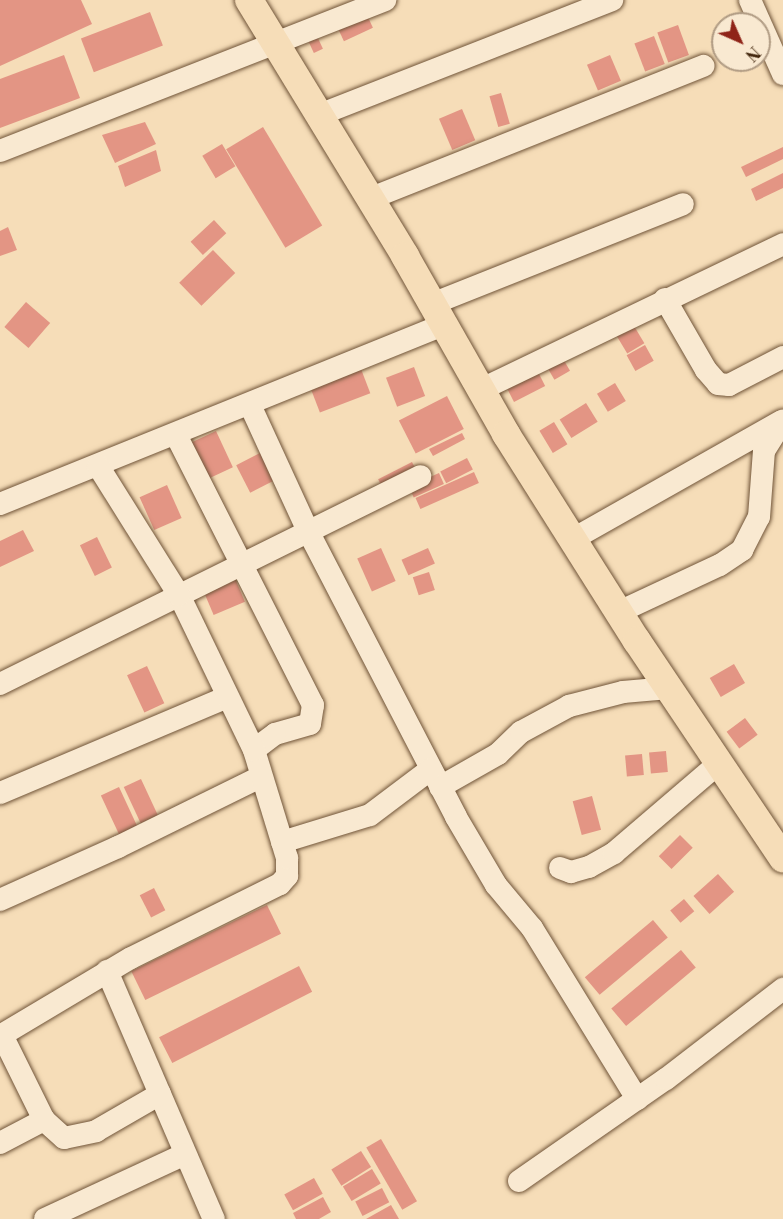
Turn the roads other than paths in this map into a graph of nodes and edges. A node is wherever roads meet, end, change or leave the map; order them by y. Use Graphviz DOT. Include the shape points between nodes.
graph roads {
  1 [pos="386,0"];
  2 [pos="612,0"];
  3 [pos="750,0"];
  4 [pos="255,2"];
  5 [pos="276,45"];
  6 [pos="703,66"];
  7 [pos="783,74"];
  8 [pos="319,115"];
  9 [pos="0,151"];
  10 [pos="369,199"];
  11 [pos="683,204"];
  12 [pos="783,244"];
  13 [pos="665,298"];
  14 [pos="438,314"];
  15 [pos="783,357"];
  16 [pos="480,390"];
  17 [pos="250,405"];
  18 [pos="783,421"];
  19 [pos="176,435"];
  20 [pos="98,466"];
  21 [pos="420,476"];
  22 [pos="0,504"];
  23 [pos="308,531"];
  24 [pos="573,539"];
  25 [pos="240,564"];
  26 [pos="179,595"];
  27 [pos="619,612"];
  28 [pos="0,684"];
  29 [pos="669,688"];
  30 [pos="227,697"];
  31 [pos="254,750"];
  32 [pos="720,763"];
  33 [pos="260,777"];
  34 [pos="436,778"];
  35 [pos="0,793"];
  36 [pos="282,842"];
  37 [pos="783,858"];
  38 [pos="560,868"];
  39 [pos="0,900"];
  40 [pos="107,971"];
  41 [pos="783,989"];
  42 [pos="1,1036"];
  43 [pos="160,1094"];
  44 [pos="637,1099"];
  45 [pos="44,1120"];
  46 [pos="0,1143"];
  47 [pos="185,1154"];
  48 [pos="519,1181"];
  49 [pos="45,1219"];
  50 [pos="214,1219"];
  1 -- 5 [label="street"];
  2 -- 8 [label="street"];
  3 -- 7 [label="street"];
  4 -- 5 [label="main road"];
  5 -- 8 [label="main road"];
  5 -- 9 [label="street"];
  6 -- 10 [label="street"];
  8 -- 10 [label="main road"];
  10 -- 14 [label="main road"];
  11 -- 14 [label="street"];
  12 -- 13 [label="street"];
  13 -- 15 [label="street" via="718,384 729,384"];
  13 -- 16 [label="street"];
  14 -- 16 [label="main road"];
  14 -- 17 [label="street"];
  16 -- 24 [label="main road"];
  17 -- 19 [label="street"];
  17 -- 23 [label="street"];
  18 -- 24 [label="street"];
  18 -- 27 [label="street" via="764,451 759,518 742,550"];
  19 -- 20 [label="street"];
  19 -- 25 [label="street"];
  20 -- 22 [label="street"];
  20 -- 26 [label="street"];
  21 -- 23 [label="street"];
  23 -- 25 [label="street"];
  23 -- 34 [label="street"];
  24 -- 27 [label="main road"];
  25 -- 26 [label="street"];
  25 -- 31 [label="street" via="315,713 310,724 275,734"];
  26 -- 28 [label="street"];
  26 -- 30 [label="street"];
  27 -- 29 [label="main road"];
  29 -- 32 [label="main road"];
  29 -- 34 [label="street" via="623,692 569,706 521,732 498,754"];
  30 -- 31 [label="street"];
  30 -- 35 [label="street"];
  31 -- 33 [label="street"];
  32 -- 37 [label="main road"];
  32 -- 38 [label="street" via="614,853 580,869"];
  33 -- 36 [label="street"];
  33 -- 39 [label="street" via="118,848"];
  34 -- 36 [label="street" via="370,815"];
  34 -- 44 [label="street" via="496,885 532,928"];
  36 -- 40 [label="street" via="288,868 280,884"];
  40 -- 42 [label="street" via="76,994"];
  40 -- 43 [label="street"];
  41 -- 44 [label="street"];
  42 -- 45 [label="street"];
  43 -- 45 [label="street" via="79,1137 64,1138"];
  43 -- 47 [label="street"];
  44 -- 48 [label="street"];
  45 -- 46 [label="street"];
  47 -- 49 [label="street"];
  47 -- 50 [label="street"];
}
